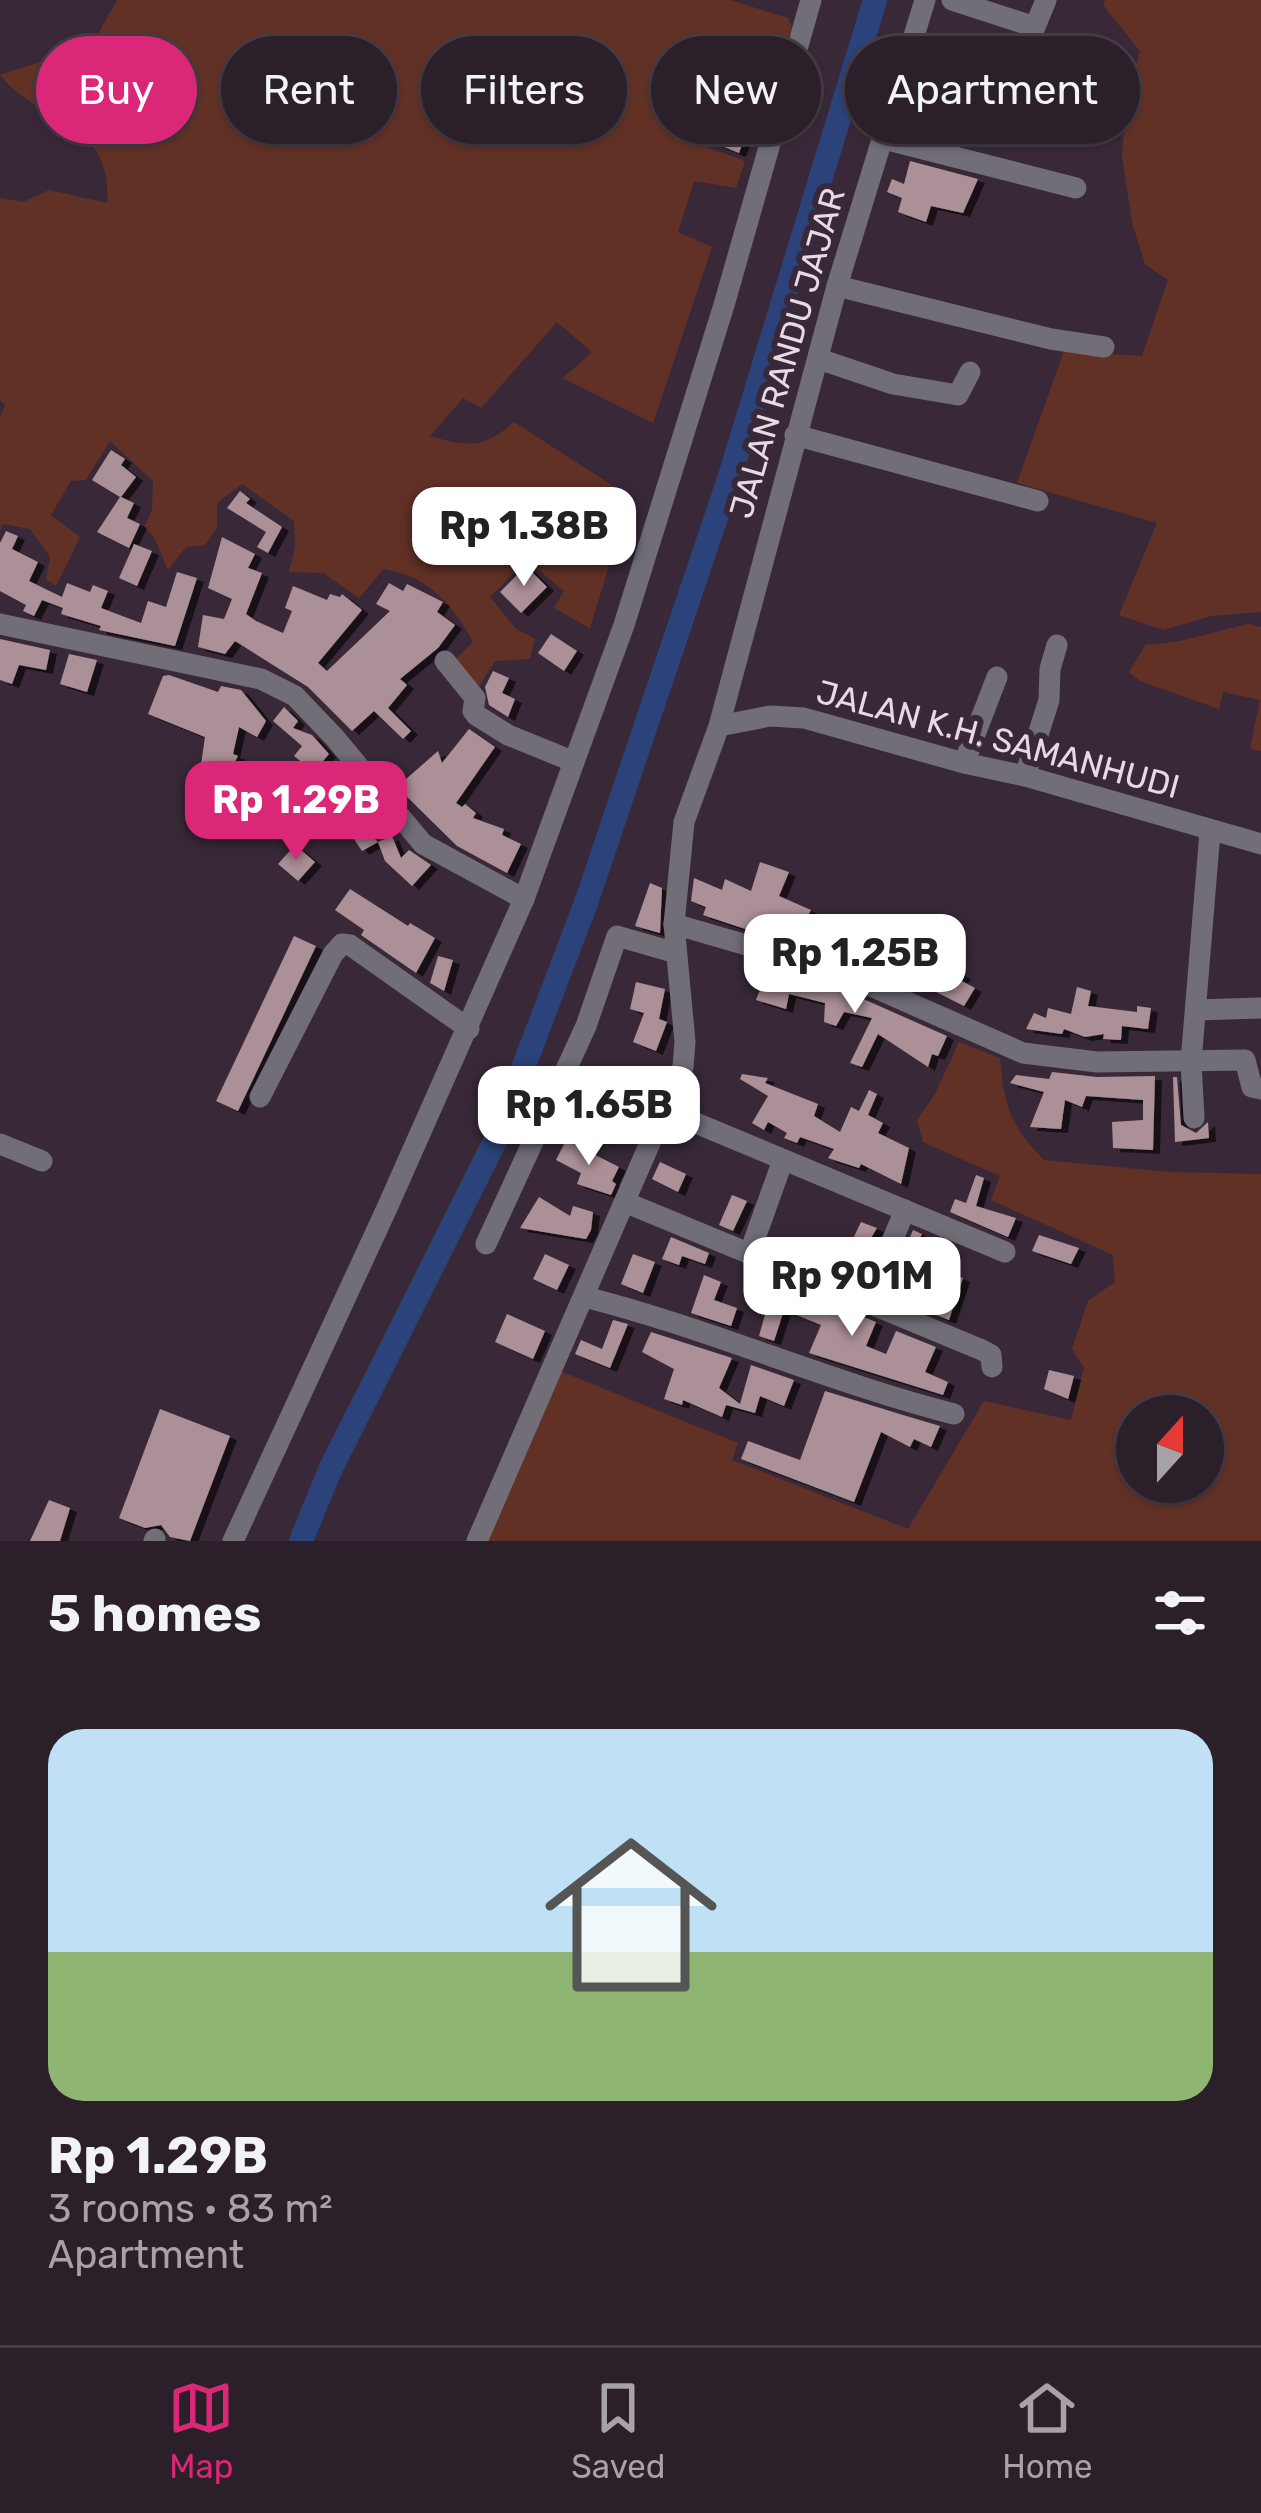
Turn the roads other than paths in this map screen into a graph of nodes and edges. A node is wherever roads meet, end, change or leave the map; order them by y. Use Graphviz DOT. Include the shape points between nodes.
graph roads {
  1 [pos="811,0"];
  2 [pos="925,0"];
  3 [pos="952,0"];
  4 [pos="1046,0"];
  5 [pos="917,36"];
  6 [pos="893,144"];
  7 [pos="902,144"];
  8 [pos="1076,188"];
  9 [pos="849,290"];
  10 [pos="1104,347"];
  11 [pos="828,362"];
  12 [pos="970,372"];
  13 [pos="807,438"];
  14 [pos="1038,501"];
  15 [pos="0,624"];
  16 [pos="1057,645"];
  17 [pos="446,661"];
  18 [pos="997,676"];
  19 [pos="719,725"];
  20 [pos="560,758"];
  21 [pos="964,764"];
  22 [pos="1025,776"];
  23 [pos="1210,832"];
  24 [pos="1261,844"];
  25 [pos="524,899"];
  26 [pos="674,924"];
  27 [pos="676,953"];
  28 [pos="1261,1008"];
  29 [pos="1196,1010"];
  30 [pos="469,1029"];
  31 [pos="1191,1062"];
  32 [pos="1261,1089"];
  33 [pos="260,1097"];
  34 [pos="667,1111"];
  35 [pos="1194,1118"];
  36 [pos="0,1144"];
  37 [pos="783,1160"];
  38 [pos="42,1161"];
  39 [pos="627,1203"];
  40 [pos="905,1210"];
  41 [pos="486,1244"];
  42 [pos="750,1252"];
  43 [pos="1006,1252"];
  44 [pos="585,1297"];
  45 [pos="868,1301"];
  46 [pos="992,1367"];
  47 [pos="954,1414"];
  48 [pos="233,1541"];
  49 [pos="477,1541"];
  1 -- 20 [label="street" via="646,556"];
  2 -- 5 [label="street, JALAN RANDU JAJAR"];
  3 -- 4 [label="street" via="1035,27"];
  6 -- 9 [label="street, JALAN RANDU JAJAR"];
  7 -- 8 [label="street"];
  9 -- 10 [label="street"];
  9 -- 11 [label="street, JALAN RANDU JAJAR"];
  11 -- 12 [label="street" via="958,395"];
  11 -- 13 [label="street, JALAN RANDU JAJAR"];
  13 -- 14 [label="street"];
  13 -- 19 [label="street, JALAN RANDU JAJAR"];
  15 -- 25 [label="street" via="276,684 335,738 423,844"];
  16 -- 22 [label="street"];
  17 -- 20 [label="street" via="476,698 473,713"];
  18 -- 21 [label="street"];
  19 -- 21 [label="street, JALAN K.H. SAMANHUDI" via="804,718"];
  19 -- 26 [label="street" via="684,822"];
  20 -- 25 [label="street"];
  21 -- 22 [label="street, JALAN K.H. SAMANHUDI"];
  22 -- 23 [label="street, JALAN K.H. SAMANHUDI"];
  23 -- 24 [label="street, JALAN K.H. SAMANHUDI"];
  23 -- 29 [label="street"];
  25 -- 30 [label="street"];
  26 -- 27 [label="street"];
  26 -- 31 [label="street" via="839,972 1013,1050 1097,1062"];
  27 -- 34 [label="street" via="685,1056"];
  27 -- 41 [label="street" via="617,936 586,1026"];
  28 -- 29 [label="street"];
  29 -- 31 [label="street"];
  30 -- 33 [label="street" via="342,944"];
  30 -- 48 [label="street"];
  31 -- 32 [label="street" via="1245,1060 1252,1088"];
  31 -- 35 [label="street"];
  34 -- 37 [label="street"];
  34 -- 39 [label="street"];
  36 -- 38 [label="street"];
  37 -- 40 [label="street"];
  37 -- 42 [label="street"];
  39 -- 42 [label="street"];
  39 -- 44 [label="street"];
  40 -- 43 [label="street"];
  40 -- 45 [label="street"];
  42 -- 45 [label="street"];
  44 -- 47 [label="street"];
  44 -- 49 [label="street"];
  45 -- 46 [label="street" via="988,1352"];
}
